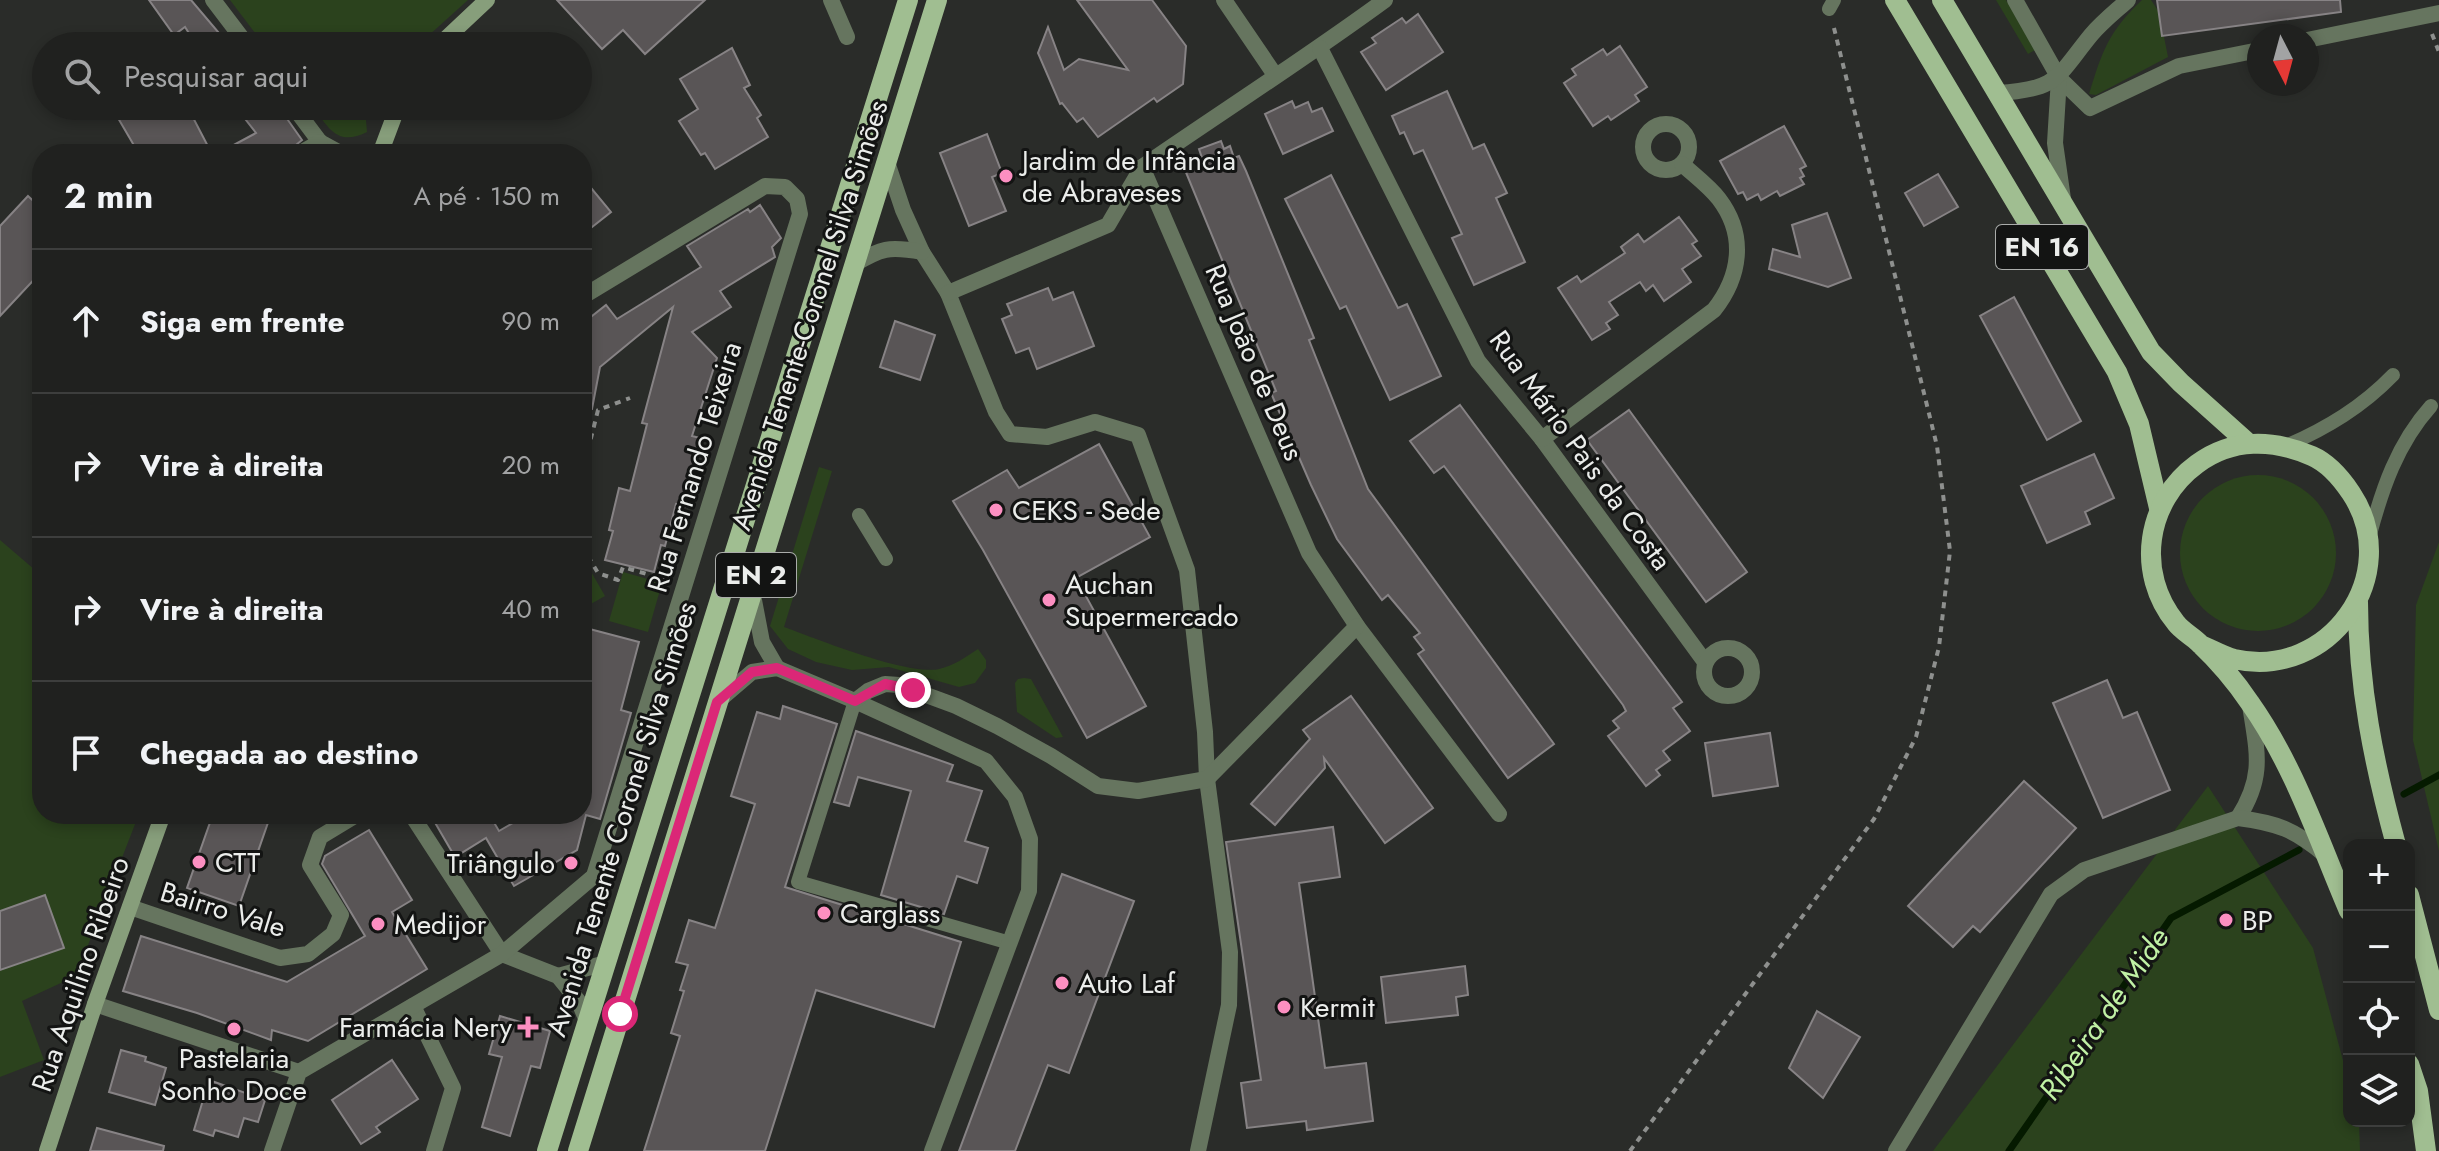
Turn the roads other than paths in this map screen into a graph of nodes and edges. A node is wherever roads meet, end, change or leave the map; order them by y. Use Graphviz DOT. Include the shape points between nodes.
graph roads {
  1 [pos="213,0"];
  2 [pos="487,0"];
  3 [pos="831,0"];
  4 [pos="908,0"];
  5 [pos="937,0"];
  6 [pos="1224,0"];
  7 [pos="1385,0"];
  8 [pos="1895,0"];
  9 [pos="1942,0"];
  10 [pos="2015,0"];
  11 [pos="2128,0"];
  12 [pos="2439,13"];
  13 [pos="237,32"];
  14 [pos="453,32"];
  15 [pos="847,37"];
  16 [pos="2319,38"];
  17 [pos="1320,48"];
  18 [pos="2247,52"];
  19 [pos="1275,75"];
  20 [pos="2059,78"];
  21 [pos="1997,93"];
  22 [pos="304,120"];
  23 [pos="393,120"];
  24 [pos="320,142"];
  25 [pos="316,144"];
  26 [pos="324,144"];
  27 [pos="384,144"];
  28 [pos="886,159"];
  29 [pos="1682,164"];
  30 [pos="1142,167"];
  31 [pos="2064,208"];
  32 [pos="922,252"];
  33 [pos="853,265"];
  34 [pos="592,291"];
  35 [pos="948,293"];
  36 [pos="2393,375"];
  37 [pos="2431,406"];
  38 [pos="1542,439"];
  39 [pos="2248,443"];
  40 [pos="2286,446"];
  41 [pos="2159,508"];
  42 [pos="859,515"];
  43 [pos="2369,538"];
  44 [pos="886,559"];
  45 [pos="752,588"];
  46 [pos="2358,602"];
  47 [pos="1357,626"];
  48 [pos="2201,645"];
  49 [pos="1705,662"];
  50 [pos="777,668"];
  51 [pos="855,701"];
  52 [pos="717,702"];
  53 [pos="2250,702"];
  54 [pos="1207,779"];
  55 [pos="1499,814"];
  56 [pos="2238,818"];
  57 [pos="159,824"];
  58 [pos="341,824"];
  59 [pos="418,824"];
  60 [pos="2394,839"];
  61 [pos="2325,855"];
  62 [pos="2343,897"];
  63 [pos="130,907"];
  64 [pos="2413,911"];
  65 [pos="1010,943"];
  66 [pos="502,954"];
  67 [pos="606,963"];
  68 [pos="558,976"];
  69 [pos="95,1004"];
  70 [pos="413,1006"];
  71 [pos="2439,1010"];
  72 [pos="587,1021"];
  73 [pos="299,1072"];
  74 [pos="2415,1082"];
  75 [pos="47,1151"];
  76 [pos="272,1151"];
  77 [pos="434,1151"];
  78 [pos="547,1151"];
  79 [pos="578,1151"];
  80 [pos="932,1151"];
  81 [pos="1198,1151"];
  82 [pos="1896,1151"];
  83 [pos="2426,1151"];
  1 -- 13 [label="street"];
  2 -- 14 [label="street"];
  3 -- 15 [label="street"];
  4 -- 67 [label="main road, Avenida Tenente Coronel Silva Simões / EN 2"];
  5 -- 28 [label="main road, Avenida Tenente-Coronel Silva Simões / EN 2"];
  6 -- 19 [label="street"];
  7 -- 17 [label="street"];
  8 -- 41 [label="main road, EN 16" via="2117,372 2139,424"];
  9 -- 21 [label="main road, EN 16"];
  10 -- 20 [label="street"];
  11 -- 20 [label="street" via="2093,32"];
  12 -- 16 [label="street"];
  17 -- 19 [label="street"];
  17 -- 38 [label="street, Rua Mário Pais da Costa" via="1478,361"];
  18 -- 20 [label="street" via="2179,66 2090,108"];
  19 -- 30 [label="street"];
  20 -- 21 [label="street" via="2029,92"];
  20 -- 31 [label="street" via="2055,143"];
  21 -- 31 [label="main road, EN 16"];
  22 -- 24 [label="street"];
  23 -- 27 [label="street"];
  24 -- 25 [label="street"];
  24 -- 26 [label="street"];
  28 -- 32 [label="street"];
  28 -- 33 [label="main road, Avenida Tenente-Coronel Silva Simões / EN 2"];
  29 -- 38 [label="street" via="1718,197 1729,218 1738,256 1731,283 1714,310"];
  30 -- 35 [label="street" via="1108,225"];
  30 -- 47 [label="street, Rua João de Deus" via="1309,553"];
  31 -- 39 [label="main road, EN 16" via="2151,352"];
  32 -- 33 [label="street" via="892,247"];
  32 -- 35 [label="street"];
  33 -- 45 [label="main road, Avenida Tenente-Coronel Silva Simões / EN 2"];
  34 -- 66 [label="street, Rua Fernando Teixeira" via="765,186 785,187 797,199 800,214 594,876"];
  35 -- 54 [label="street" via="1010,434 1047,437 1095,422 1138,435 1187,570"];
  36 -- 40 [label="lane" via="2348,414"];
  37 -- 43 [label="lane" via="2398,454"];
  38 -- 49 [label="street, Rua Mário Pais da Costa"];
  39 -- 40 [label="main road, EN 16"];
  39 -- 41 [label="main road, EN 16" via="2211,454 2180,476"];
  40 -- 43 [label="main road, EN 16" via="2316,458 2342,479 2360,506"];
  41 -- 48 [label="main road, EN 16" via="2150,537 2151,568 2160,598 2177,624"];
  42 -- 44 [label="lane"];
  43 -- 46 [label="main road, EN 16" via="2368,571"];
  45 -- 50 [label="street" via="762,642"];
  45 -- 52 [label="main road, Avenida Tenente-Coronel Silva Simões / EN 2"];
  46 -- 48 [label="main road, EN 16" via="2336,631 2306,651 2282,658 2234,659"];
  46 -- 60 [label="main road, EN 16" via="2363,704"];
  47 -- 54 [label="street"];
  47 -- 55 [label="street, Rua João de Deus"];
  48 -- 53 [label="main road, EN 16"];
  50 -- 51 [label="street"];
  50 -- 52 [label="street" via="752,672"];
  51 -- 54 [label="street" via="885,684 899,685 997,726 1098,786 1138,791"];
  51 -- 65 [label="street" via="986,761 1015,797 1030,839 1029,891"];
  51 -- 65 [label="lane" via="798,882"];
  52 -- 79 [label="main road, Avenida Tenente-Coronel Silva Simões / EN 2"];
  53 -- 56 [label="street" via="2259,766 2250,799"];
  53 -- 61 [label="main road, EN 16" via="2292,777"];
  54 -- 81 [label="street" via="1230,952 1230,992"];
  56 -- 61 [label="street" via="2299,834"];
  56 -- 82 [label="street" via="2084,870 2051,894"];
  57 -- 63 [label="street, Rua Aquilino Ribeiro"];
  58 -- 63 [label="street, Bairro Vale" via="320,837 310,865 341,915 333,934 308,954 280,958"];
  59 -- 66 [label="street"];
  61 -- 62 [label="main road, EN 16"];
  63 -- 69 [label="street, Rua Aquilino Ribeiro"];
  64 -- 71 [label="main road"];
  65 -- 80 [label="street"];
  66 -- 68 [label="street"];
  66 -- 70 [label="street, Rua Fernando Teixeira"];
  67 -- 68 [label="street"];
  67 -- 72 [label="main road, Avenida Tenente Coronel Silva Simões / EN 2"];
  68 -- 72 [label="street"];
  69 -- 73 [label="street"];
  69 -- 75 [label="street, Rua Aquilino Ribeiro"];
  70 -- 73 [label="street, Rua Fernando Teixeira"];
  70 -- 77 [label="street" via="453,1088"];
  72 -- 78 [label="main road, Avenida Tenente Coronel Silva Simões / EN 2"];
  73 -- 76 [label="street"];
  74 -- 83 [label="main road"];
}
